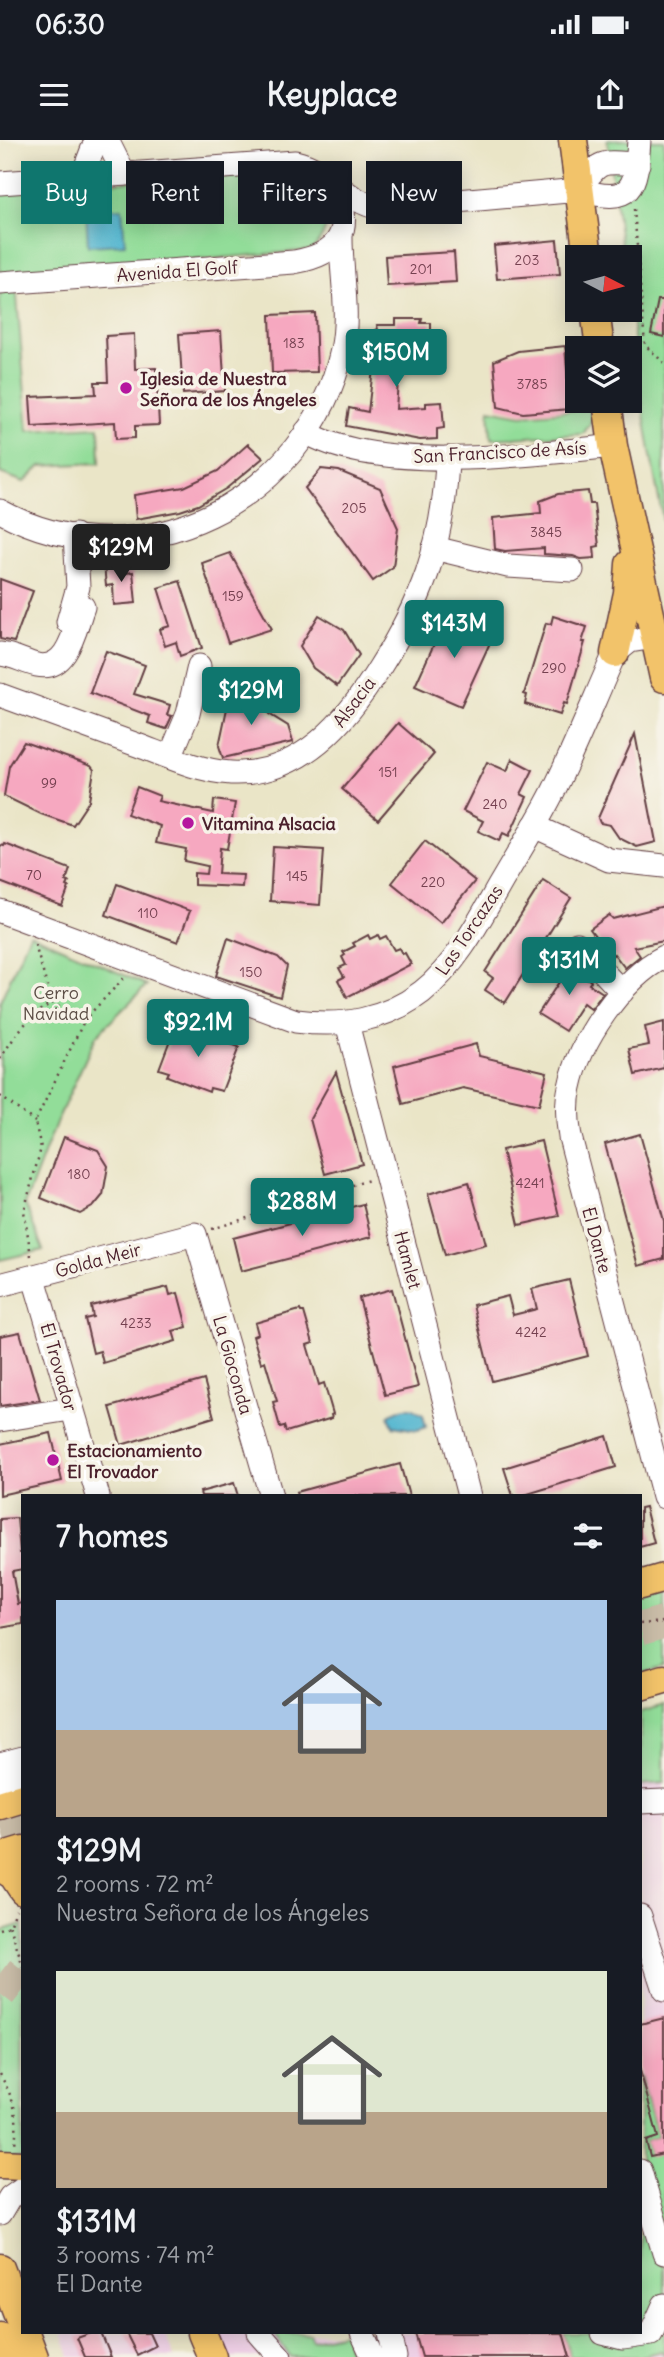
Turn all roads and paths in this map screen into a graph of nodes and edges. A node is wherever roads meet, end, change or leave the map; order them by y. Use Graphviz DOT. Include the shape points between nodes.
graph roads {
  1 [pos="96,140"];
  2 [pos="107,140"];
  3 [pos="573,140"];
  4 [pos="639,140"];
  5 [pos="88,161"];
  6 [pos="238,166"];
  7 [pos="124,174"];
  8 [pos="635,174"];
  9 [pos="112,175"];
  10 [pos="21,181"];
  11 [pos="0,183"];
  12 [pos="579,190"];
  13 [pos="462,201"];
  14 [pos="366,215"];
  15 [pos="342,224"];
  16 [pos="342,235"];
  17 [pos="586,245"];
  18 [pos="0,283"];
  19 [pos="664,363"];
  20 [pos="609,413"];
  21 [pos="306,432"];
  22 [pos="613,446"];
  23 [pos="447,458"];
  24 [pos="0,511"];
  25 [pos="632,533"];
  26 [pos="75,536"];
  27 [pos="434,548"];
  28 [pos="572,570"];
  29 [pos="83,607"];
  30 [pos="655,637"];
  31 [pos="59,646"];
  32 [pos="615,653"];
  33 [pos="0,654"];
  34 [pos="200,666"];
  35 [pos="664,678"];
  36 [pos="0,695"];
  37 [pos="170,757"];
  38 [pos="534,826"];
  39 [pos="664,866"];
  40 [pos="0,911"];
  41 [pos="27,922"];
  42 [pos="577,944"];
  43 [pos="664,957"];
  44 [pos="137,963"];
  45 [pos="622,992"];
  46 [pos="52,1003"];
  47 [pos="85,1019"];
  48 [pos="347,1023"];
  49 [pos="0,1059"];
  50 [pos="0,1096"];
  51 [pos="35,1122"];
  52 [pos="386,1174"];
  53 [pos="195,1234"];
  54 [pos="34,1278"];
  55 [pos="0,1285"];
  56 [pos="71,1409"];
  57 [pos="0,1420"];
  58 [pos="97,1494"];
  59 [pos="270,1494"];
  60 [pos="469,1494"];
  61 [pos="664,1497"];
  62 [pos="664,1578"];
  63 [pos="642,1584"];
  64 [pos="664,1622"];
  65 [pos="642,1625"];
  66 [pos="664,1679"];
  67 [pos="642,1685"];
  68 [pos="0,1747"];
  69 [pos="21,1758"];
  70 [pos="0,1763"];
  71 [pos="21,1779"];
  72 [pos="0,1786"];
  73 [pos="21,1799"];
  74 [pos="664,1801"];
  75 [pos="642,1802"];
  76 [pos="0,1805"];
  77 [pos="21,1832"];
  78 [pos="0,1838"];
  79 [pos="21,1855"];
  80 [pos="11,1879"];
  81 [pos="650,1925"];
  82 [pos="10,1926"];
  83 [pos="0,1929"];
  84 [pos="21,1961"];
  85 [pos="664,1990"];
  86 [pos="0,2074"];
  87 [pos="21,2120"];
  88 [pos="18,2121"];
  89 [pos="12,2161"];
  90 [pos="642,2178"];
  91 [pos="21,2189"];
  92 [pos="0,2214"];
  93 [pos="664,2253"];
  94 [pos="0,2268"];
  95 [pos="664,2305"];
  96 [pos="21,2323"];
  97 [pos="25,2334"];
  98 [pos="182,2334"];
  99 [pos="202,2334"];
  100 [pos="258,2334"];
  101 [pos="259,2334"];
  102 [pos="362,2334"];
  103 [pos="390,2334"];
  104 [pos="607,2334"];
  105 [pos="0,2337"];
  106 [pos="7,2357"];
  107 [pos="34,2357"];
  108 [pos="192,2357"];
  109 [pos="212,2357"];
  110 [pos="264,2357"];
  111 [pos="280,2357"];
  112 [pos="373,2357"];
  113 [pos="395,2357"];
  1 -- 5 [label="street"];
  2 -- 7 [label="street"];
  3 -- 12 [label="main road"];
  4 -- 8 [label="street"];
  6 -- 7 [label="street, Avenida El Golf"];
  7 -- 9 [label="street, Avenida El Golf"];
  8 -- 12 [label="street, Avenida El Golf" via="625,192 615,196"];
  8 -- 12 [label="street" via="603,163"];
  8 -- 19 [label="path" via="645,345"];
  10 -- 11 [label="street, Avenida El Golf"];
  12 -- 13 [label="street, Avenida El Golf"];
  12 -- 17 [label="main road"];
  14 -- 16 [label="street, Avenida El Golf"];
  15 -- 16 [label="street"];
  16 -- 18 [label="street, Avenida El Golf" via="321,255 294,262"];
  16 -- 21 [label="street" via="342,351 324,401"];
  20 -- 22 [label="main road"];
  21 -- 23 [label="street, San Francisco de Asís" via="358,451"];
  21 -- 26 [label="street" via="261,481 201,521 146,536"];
  22 -- 23 [label="street, San Francisco de Asís"];
  22 -- 25 [label="main road"];
  23 -- 27 [label="street, Alsacia"];
  24 -- 26 [label="street"];
  25 -- 30 [label="main road"];
  25 -- 32 [label="main road" via="628,593"];
  26 -- 31 [label="street" via="77,594"];
  27 -- 28 [label="street" via="508,566"];
  27 -- 37 [label="street, Alsacia" via="419,594 396,641 361,698 319,743 285,761 243,772 221,772"];
  29 -- 33 [label="street" via="65,655 56,663 40,666"];
  30 -- 32 [label="street" via="630,641"];
  30 -- 35 [label="main road"];
  32 -- 38 [label="street, Las Torcazas"];
  34 -- 37 [label="street" via="188,714"];
  36 -- 37 [label="street, Alsacia"];
  38 -- 39 [label="street" via="608,860"];
  38 -- 48 [label="street, Las Torcazas" via="478,923 433,983 406,1003"];
  40 -- 41 [label="street, Las Torcazas"];
  41 -- 44 [label="street, Las Torcazas"];
  41 -- 46 [label="path"];
  42 -- 45 [label="street"];
  43 -- 45 [label="street, El Dante"];
  44 -- 47 [label="path"];
  44 -- 48 [label="street, Las Torcazas" via="296,1021"];
  45 -- 61 [label="street, El Dante" via="574,1072 568,1124"];
  46 -- 47 [label="path"];
  46 -- 49 [label="path" via="20,1027"];
  47 -- 51 [label="path"];
  48 -- 52 [label="street, Hamlet"];
  50 -- 51 [label="path"];
  51 -- 54 [label="path" via="41,1148 24,1211"];
  52 -- 53 [label="path"];
  52 -- 60 [label="street, Hamlet"];
  53 -- 54 [label="street, Golda Meir"];
  53 -- 59 [label="street, La Gioconda"];
  54 -- 55 [label="street, Golda Meir"];
  54 -- 56 [label="street, El Trovador"];
  56 -- 57 [label="street"];
  56 -- 58 [label="street, El Trovador"];
  62 -- 63 [label="main road"];
  64 -- 65 [label="path"];
  66 -- 67 [label="main road"];
  68 -- 70 [label="street"];
  69 -- 70 [label="street"];
  71 -- 72 [label="street"];
  73 -- 76 [label="main road"];
  74 -- 75 [label="street"];
  77 -- 78 [label="main road"];
  79 -- 80 [label="main road"];
  80 -- 82 [label="path"];
  81 -- 85 [label="street"];
  82 -- 83 [label="path"];
  82 -- 84 [label="path"];
  86 -- 88 [label="path" via="14,2100"];
  87 -- 88 [label="path"];
  88 -- 89 [label="path"];
  90 -- 93 [label="street"];
  91 -- 92 [label="street"];
  94 -- 96 [label="main road"];
  95 -- 104 [label="street" via="651,2334 623,2338"];
  97 -- 107 [label="main road"];
  98 -- 108 [label="main road"];
  99 -- 109 [label="main road"];
  100 -- 110 [label="street"];
  101 -- 111 [label="street"];
  102 -- 112 [label="street"];
  103 -- 113 [label="street"];
  105 -- 106 [label="main road"];
}
